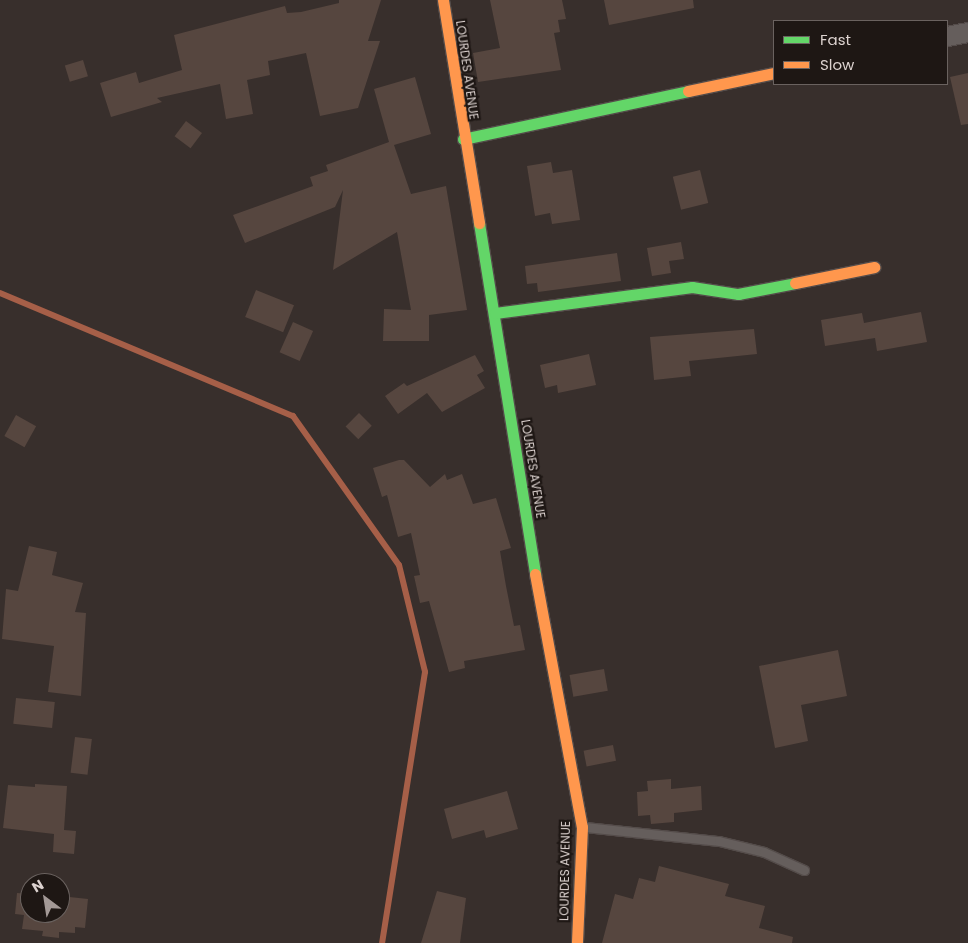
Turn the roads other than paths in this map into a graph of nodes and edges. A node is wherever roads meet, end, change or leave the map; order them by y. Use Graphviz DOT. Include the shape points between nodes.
graph roads {
  1 [pos="443,0"];
  2 [pos="968,32"];
  3 [pos="948,36"];
  4 [pos="773,73"];
  5 [pos="463,139"];
  6 [pos="874,267"];
  7 [pos="495,313"];
  8 [pos="582,827"];
  9 [pos="804,870"];
  10 [pos="577,943"];
  1 -- 5 [label="main road, LOURDES AVENUE"];
  2 -- 3 [label="street"];
  4 -- 5 [label="main road"];
  5 -- 7 [label="main road, LOURDES AVENUE"];
  6 -- 7 [label="main road" via="738,294 692,287"];
  7 -- 8 [label="main road, LOURDES AVENUE" via="532,558"];
  8 -- 9 [label="lane" via="719,841 764,852"];
  8 -- 10 [label="main road, LOURDES AVENUE"];
}
